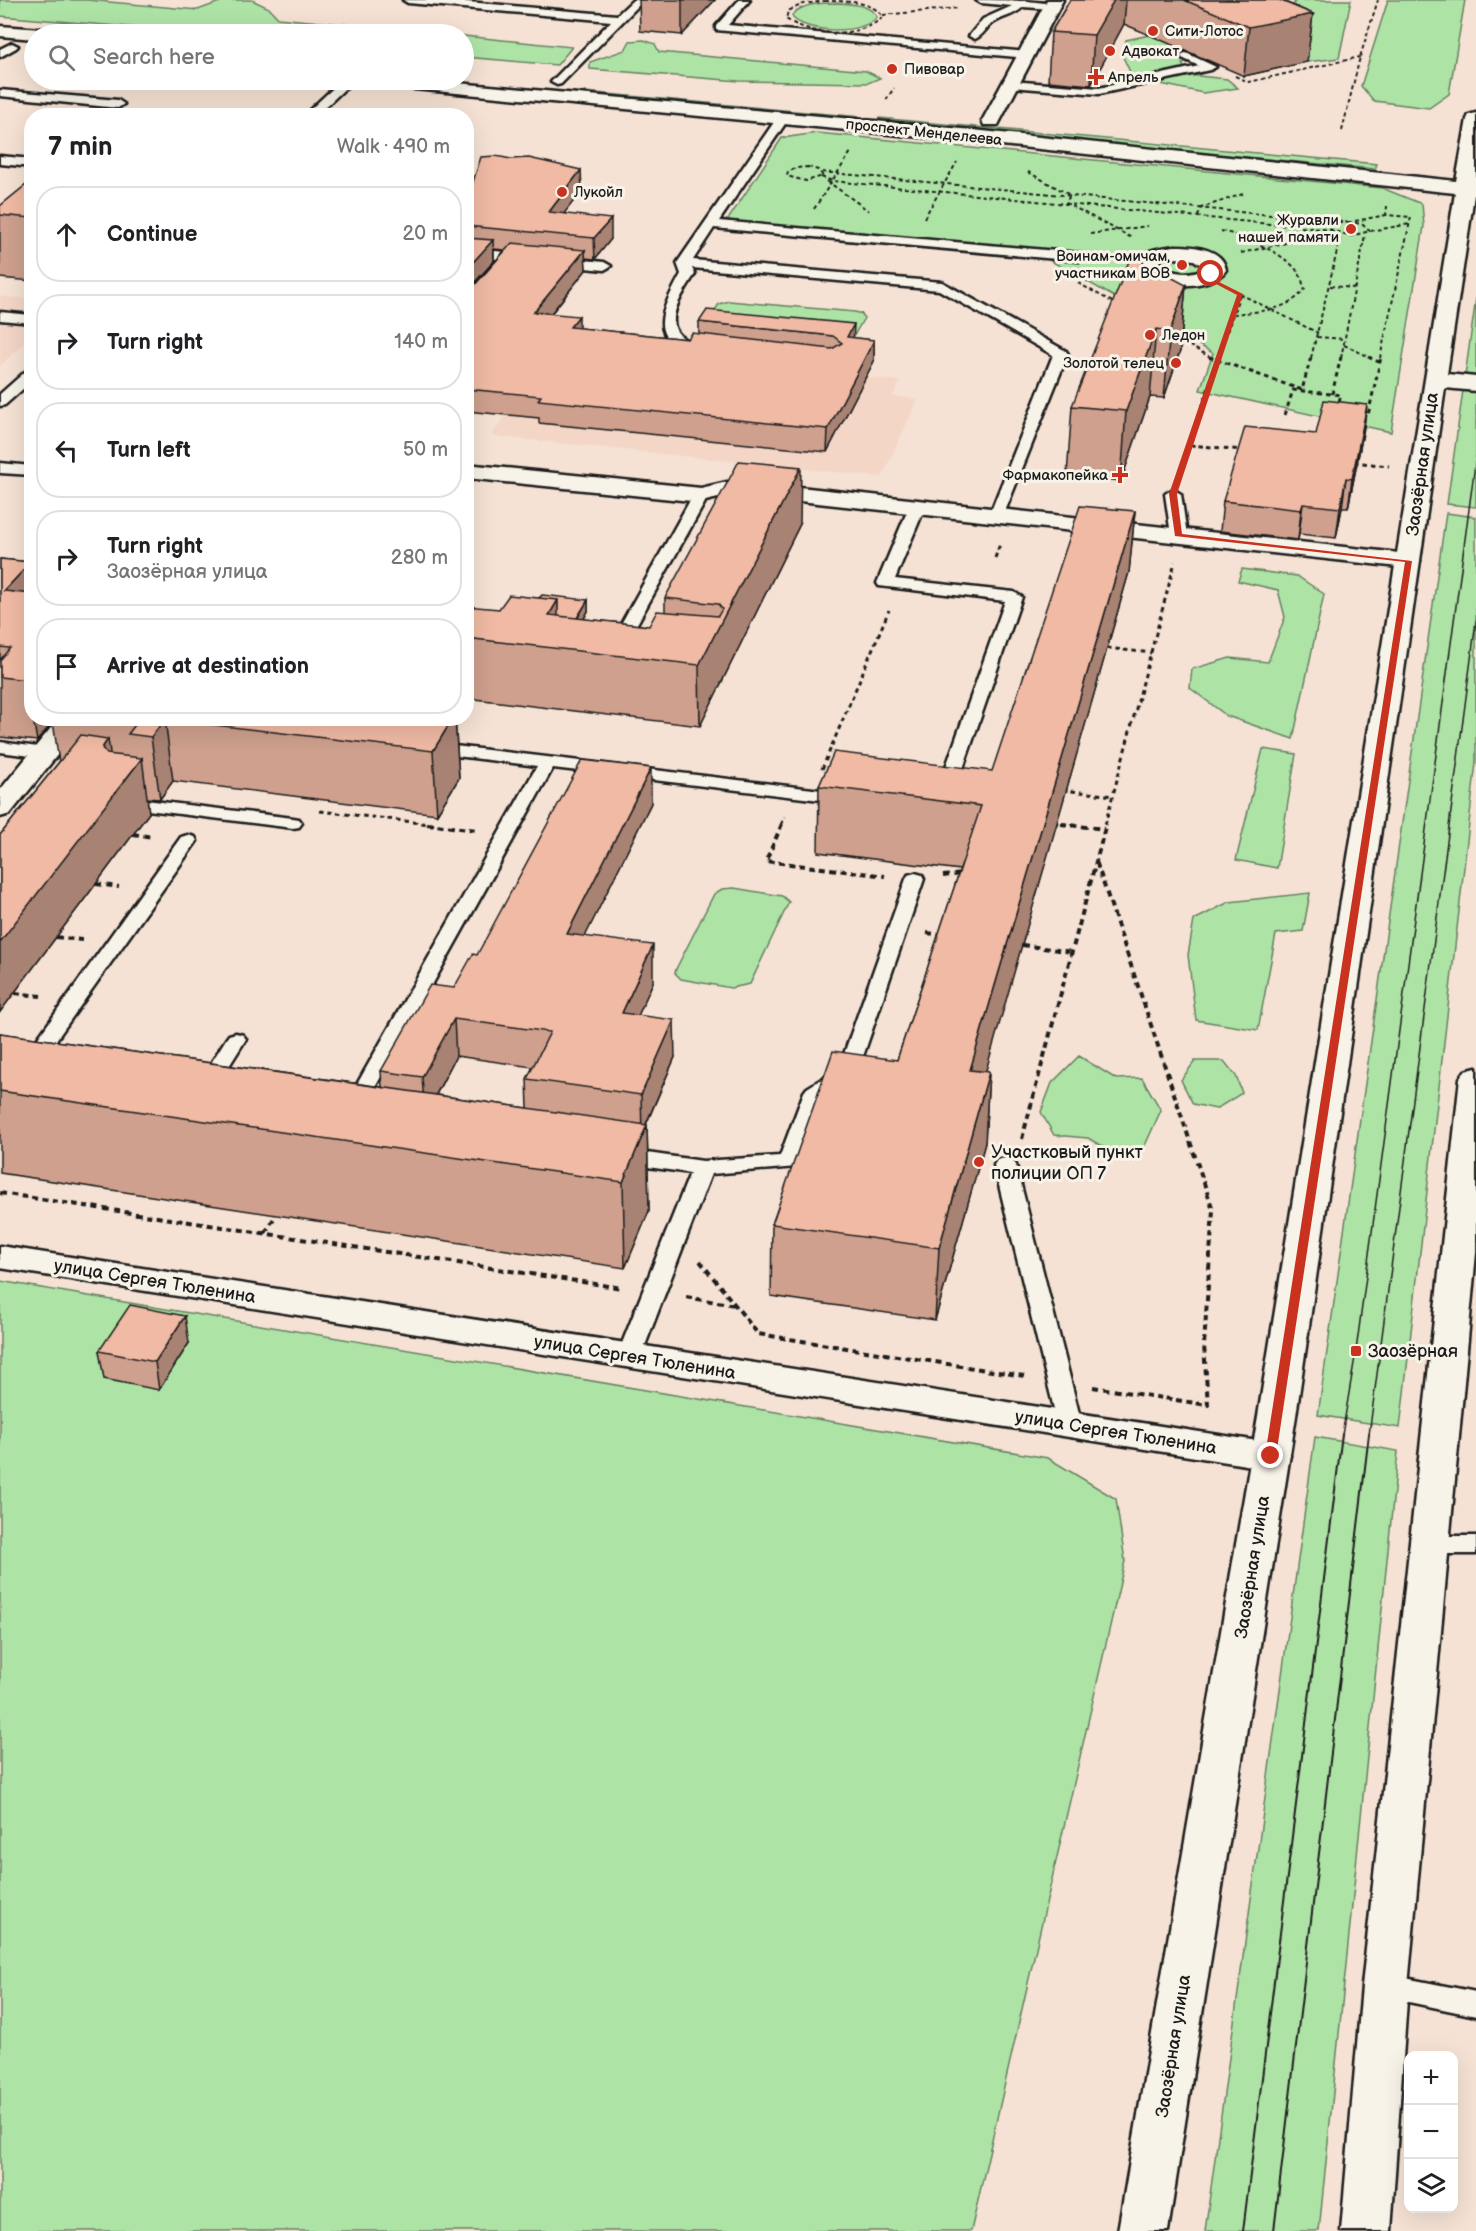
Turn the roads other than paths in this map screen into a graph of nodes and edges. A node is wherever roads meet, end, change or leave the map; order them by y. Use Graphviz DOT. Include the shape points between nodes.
graph roads {
  1 [pos="408,0"];
  2 [pos="639,0"];
  3 [pos="745,0"];
  4 [pos="981,0"];
  5 [pos="1020,3"];
  6 [pos="1054,3"];
  7 [pos="620,19"];
  8 [pos="0,31"];
  9 [pos="24,33"];
  10 [pos="975,36"];
  11 [pos="4,48"];
  12 [pos="24,48"];
  13 [pos="1027,55"];
  14 [pos="1186,56"];
  15 [pos="474,74"];
  16 [pos="557,82"];
  17 [pos="1011,84"];
  18 [pos="474,89"];
  19 [pos="337,90"];
  20 [pos="0,93"];
  21 [pos="544,95"];
  22 [pos="118,104"];
  23 [pos="318,108"];
  24 [pos="783,118"];
  25 [pos="1476,119"];
  26 [pos="991,121"];
  27 [pos="1254,147"];
  28 [pos="5,160"];
  29 [pos="24,162"];
  30 [pos="0,169"];
  31 [pos="1466,176"];
  32 [pos="710,224"];
  33 [pos="474,253"];
  34 [pos="1165,253"];
  35 [pos="509,256"];
  36 [pos="1079,257"];
  37 [pos="684,262"];
  38 [pos="604,266"];
  39 [pos="1208,268"];
  40 [pos="495,272"];
  41 [pos="0,316"];
  42 [pos="24,318"];
  43 [pos="707,351"];
  44 [pos="24,380"];
  45 [pos="1435,380"];
  46 [pos="1476,384"];
  47 [pos="0,402"];
  48 [pos="0,468"];
  49 [pos="24,470"];
  50 [pos="474,472"];
  51 [pos="1173,494"];
  52 [pos="701,495"];
  53 [pos="917,507"];
  54 [pos="997,516"];
  55 [pos="1179,536"];
  56 [pos="1408,561"];
  57 [pos="631,661"];
  58 [pos="69,726"];
  59 [pos="417,746"];
  60 [pos="0,747"];
  61 [pos="548,762"];
  62 [pos="42,768"];
  63 [pos="844,778"];
  64 [pos="121,786"];
  65 [pos="837,797"];
  66 [pos="859,800"];
  67 [pos="0,808"];
  68 [pos="940,809"];
  69 [pos="293,823"];
  70 [pos="188,841"];
  71 [pos="915,879"];
  72 [pos="236,1040"];
  73 [pos="48,1073"];
  74 [pos="1476,1078"];
  75 [pos="223,1098"];
  76 [pos="373,1120"];
  77 [pos="603,1153"];
  78 [pos="1005,1165"];
  79 [pos="703,1168"];
  80 [pos="0,1257"];
  81 [pos="629,1356"];
  82 [pos="1070,1425"];
  83 [pos="1271,1456"];
  84 [pos="1429,1545"];
  85 [pos="1476,1545"];
  86 [pos="1385,1986"];
  87 [pos="1476,2004"];
  88 [pos="1143,2231"];
  89 [pos="1366,2231"];
  1 -- 7 [label="lane"];
  2 -- 7 [label="lane"];
  3 -- 13 [label="lane" via="720,28"];
  4 -- 5 [label="lane"];
  5 -- 6 [label="lane"];
  5 -- 10 [label="lane" via="1014,11 982,23"];
  6 -- 13 [label="main road" via="1046,28"];
  7 -- 16 [label="lane"];
  8 -- 9 [label="main road"];
  11 -- 12 [label="main road"];
  13 -- 17 [label="main road"];
  14 -- 17 [label="lane" via="1210,67 1098,91"];
  15 -- 16 [label="main road, проспект Менделеева"];
  16 -- 21 [label="main road"];
  16 -- 26 [label="main road, проспект Менделеева"];
  17 -- 26 [label="main road"];
  18 -- 21 [label="main road, проспект Менделеева"];
  19 -- 23 [label="lane"];
  20 -- 22 [label="lane"];
  21 -- 24 [label="main road, проспект Менделеева"];
  24 -- 31 [label="main road, проспект Менделеева"];
  24 -- 32 [label="lane"];
  25 -- 31 [label="main road, Заозёрная улица"];
  26 -- 27 [label="main road, проспект Менделеева"];
  28 -- 29 [label="lane"];
  28 -- 30 [label="lane"];
  31 -- 45 [label="main road, Заозёрная улица"];
  32 -- 36 [label="lane"];
  32 -- 37 [label="lane"];
  33 -- 35 [label="lane"];
  34 -- 39 [label="main road" via="1149,258 1147,267 1170,277"];
  35 -- 38 [label="lane"];
  35 -- 40 [label="lane"];
  37 -- 43 [label="lane" via="688,274 666,313 668,330 680,344"];
  37 -- 54 [label="lane" via="942,286 1061,354"];
  41 -- 42 [label="lane"];
  44 -- 47 [label="lane"];
  45 -- 46 [label="main road"];
  45 -- 56 [label="main road, Заозёрная улица"];
  48 -- 49 [label="lane"];
  50 -- 52 [label="main road"];
  51 -- 55 [label="lane"];
  52 -- 53 [label="main road" via="727,489 763,490"];
  52 -- 57 [label="lane" via="605,658"];
  53 -- 54 [label="main road"];
  53 -- 68 [label="lane" via="885,583 1014,597"];
  54 -- 55 [label="main road"];
  55 -- 56 [label="main road"];
  56 -- 83 [label="main road, Заозёрная улица"];
  58 -- 62 [label="main road"];
  59 -- 61 [label="lane"];
  60 -- 62 [label="lane"];
  61 -- 65 [label="lane"];
  61 -- 76 [label="lane" via="341,1115"];
  62 -- 67 [label="main road"];
  63 -- 65 [label="lane"];
  64 -- 69 [label="lane" via="132,787 121,802"];
  65 -- 66 [label="lane"];
  70 -- 73 [label="lane" via="16,1068"];
  71 -- 79 [label="lane" via="848,1071 814,1092 789,1162"];
  72 -- 75 [label="lane" via="195,1094"];
  74 -- 84 [label="main road"];
  77 -- 79 [label="lane"];
  78 -- 82 [label="lane"];
  79 -- 81 [label="lane"];
  80 -- 81 [label="main road, улица Сергея Тюленина"];
  81 -- 82 [label="main road, улица Сергея Тюленина"];
  82 -- 83 [label="main road, улица Сергея Тюленина"];
  83 -- 88 [label="main road, Заозёрная улица"];
  84 -- 85 [label="lane"];
  84 -- 86 [label="main road"];
  86 -- 87 [label="lane"];
  86 -- 89 [label="main road"];
}
